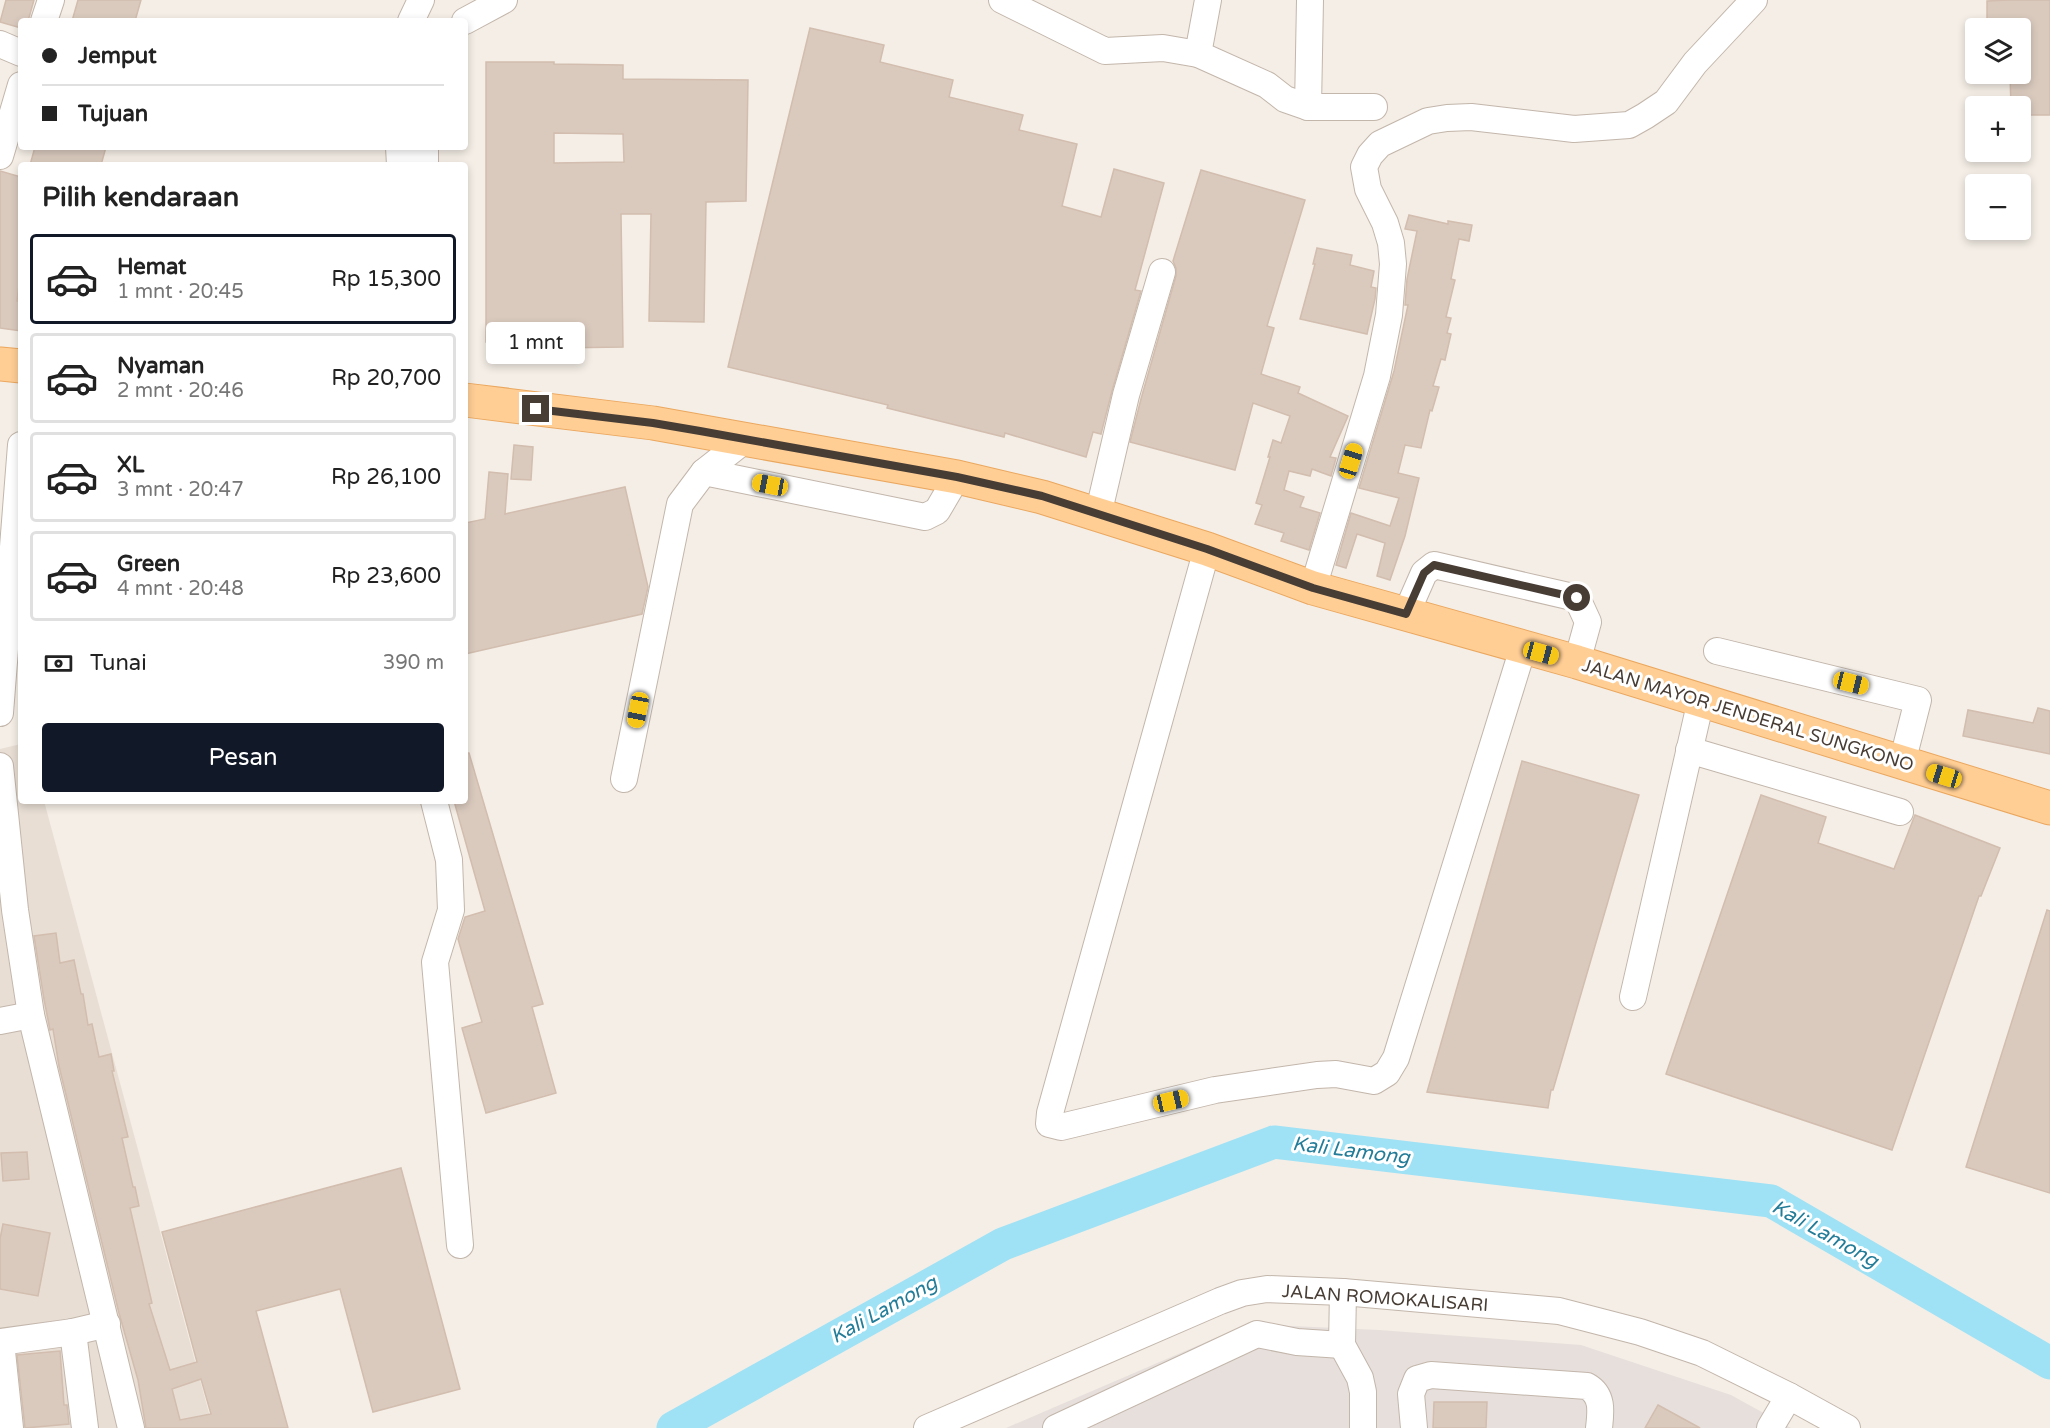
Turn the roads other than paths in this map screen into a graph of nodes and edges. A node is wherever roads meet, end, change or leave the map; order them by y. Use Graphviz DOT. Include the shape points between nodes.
graph roads {
  1 [pos="51,0"];
  2 [pos="420,0"];
  3 [pos="504,0"];
  4 [pos="1208,0"];
  5 [pos="1310,0"];
  6 [pos="1754,0"];
  7 [pos="1004,1"];
  8 [pos="45,18"];
  9 [pos="412,18"];
  10 [pos="468,19"];
  11 [pos="0,44"];
  12 [pos="18,52"];
  13 [pos="1198,54"];
  14 [pos="18,95"];
  15 [pos="1374,106"];
  16 [pos="1308,107"];
  17 [pos="0,156"];
  18 [pos="1162,272"];
  19 [pos="0,364"];
  20 [pos="18,366"];
  21 [pos="468,400"];
  22 [pos="746,439"];
  23 [pos="704,472"];
  24 [pos="957,477"];
  25 [pos="18,483"];
  26 [pos="1098,514"];
  27 [pos="1207,549"];
  28 [pos="1313,588"];
  29 [pos="1406,614"];
  30 [pos="1523,648"];
  31 [pos="1718,651"];
  32 [pos="1577,662"];
  33 [pos="1701,700"];
  34 [pos="0,713"];
  35 [pos="1689,750"];
  36 [pos="1902,763"];
  37 [pos="0,766"];
  38 [pos="624,779"];
  39 [pos="435,804"];
  40 [pos="2050,807"];
  41 [pos="1899,812"];
  42 [pos="3,824"];
  43 [pos="7,911"];
  44 [pos="1633,997"];
  45 [pos="31,1015"];
  46 [pos="0,1021"];
  47 [pos="460,1245"];
  48 [pos="1342,1292"];
  49 [pos="107,1324"];
  50 [pos="73,1332"];
  51 [pos="0,1342"];
  52 [pos="1342,1345"];
  53 [pos="1789,1396"];
  54 [pos="10,1428"];
  55 [pos="85,1428"];
  56 [pos="131,1428"];
  57 [pos="927,1428"];
  58 [pos="1056,1428"];
  59 [pos="1363,1428"];
  60 [pos="1413,1428"];
  61 [pos="1599,1428"];
  62 [pos="1770,1428"];
  63 [pos="1847,1428"];
  1 -- 8 [label="street"];
  2 -- 9 [label="street"];
  3 -- 10 [label="street"];
  4 -- 13 [label="street"];
  5 -- 16 [label="street"];
  6 -- 28 [label="street" via="1695,63 1666,102 1629,125 1574,129 1471,117 1447,118 1428,121 1380,144 1370,155 1364,167 1368,189 1385,222 1392,253 1389,315 1377,376"];
  7 -- 13 [label="street" via="1105,51 1163,48"];
  11 -- 12 [label="street"];
  13 -- 16 [label="street"];
  14 -- 17 [label="street"];
  15 -- 16 [label="street"];
  18 -- 26 [label="street" via="1126,396"];
  19 -- 20 [label="main road"];
  21 -- 22 [label="main road, JALAN MAYOR JENDERAL SUNGKONO" via="653,423"];
  22 -- 23 [label="street"];
  22 -- 24 [label="main road, JALAN MAYOR JENDERAL SUNGKONO"];
  23 -- 24 [label="street" via="925,517 937,511"];
  23 -- 38 [label="street" via="680,504"];
  24 -- 26 [label="main road, JALAN MAYOR JENDERAL SUNGKONO" via="1042,496"];
  25 -- 34 [label="street"];
  26 -- 27 [label="main road, JALAN MAYOR JENDERAL SUNGKONO"];
  27 -- 28 [label="main road, JALAN MAYOR JENDERAL SUNGKONO"];
  27 -- 30 [label="street" via="1049,1124 1061,1127 1215,1090 1317,1075 1374,1081 1387,1073 1396,1058"];
  28 -- 29 [label="main road, JALAN MAYOR JENDERAL SUNGKONO"];
  29 -- 30 [label="main road, JALAN MAYOR JENDERAL SUNGKONO"];
  29 -- 32 [label="street" via="1424,573 1434,565 1577,598 1588,622"];
  30 -- 32 [label="main road, JALAN MAYOR JENDERAL SUNGKONO"];
  31 -- 36 [label="street" via="1918,700"];
  32 -- 33 [label="main road, JALAN MAYOR JENDERAL SUNGKONO"];
  33 -- 35 [label="street"];
  33 -- 36 [label="main road, JALAN MAYOR JENDERAL SUNGKONO"];
  35 -- 41 [label="street"];
  35 -- 44 [label="street"];
  36 -- 40 [label="main road, JALAN MAYOR JENDERAL SUNGKONO"];
  37 -- 42 [label="street"];
  39 -- 47 [label="street" via="449,860 451,910 435,962"];
  42 -- 43 [label="street"];
  43 -- 45 [label="street"];
  45 -- 46 [label="street"];
  45 -- 49 [label="street"];
  48 -- 52 [label="street"];
  48 -- 53 [label="street, JALAN ROMOKALISARI" via="1559,1311 1702,1353"];
  48 -- 57 [label="street, JALAN ROMOKALISARI" via="1267,1289 1242,1293"];
  49 -- 50 [label="street"];
  49 -- 56 [label="street"];
  50 -- 51 [label="street"];
  50 -- 55 [label="street"];
  51 -- 54 [label="street"];
  52 -- 58 [label="street" via="1257,1334"];
  52 -- 59 [label="street" via="1360,1377"];
  53 -- 62 [label="street"];
  53 -- 63 [label="street, JALAN ROMOKALISARI"];
  60 -- 61 [label="street" via="1411,1394 1417,1379 1431,1375 1587,1386 1599,1398"];
}
